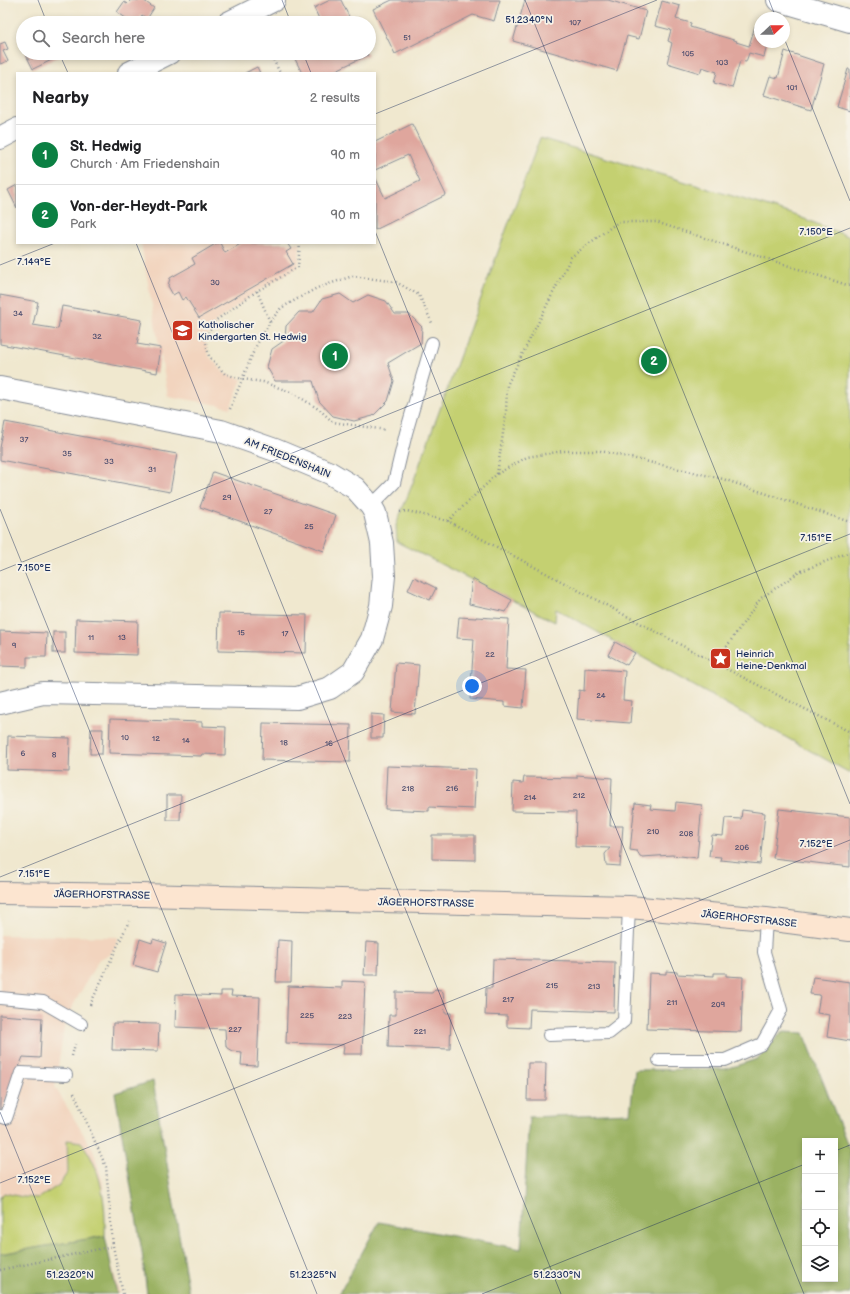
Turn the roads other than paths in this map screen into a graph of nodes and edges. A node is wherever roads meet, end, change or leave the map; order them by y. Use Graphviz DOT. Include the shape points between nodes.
graph roads {
  1 [pos="274,0"];
  2 [pos="778,0"];
  3 [pos="242,16"];
  4 [pos="850,21"];
  5 [pos="155,60"];
  6 [pos="131,72"];
  7 [pos="16,130"];
  8 [pos="0,138"];
  9 [pos="432,343"];
  10 [pos="0,388"];
  11 [pos="373,510"];
  12 [pos="0,704"];
  13 [pos="0,893"];
  14 [pos="629,907"];
  15 [pos="766,919"];
  16 [pos="850,930"];
  17 [pos="0,998"];
  18 [pos="81,1024"];
  19 [pos="549,1035"];
  20 [pos="659,1060"];
  21 [pos="66,1075"];
  22 [pos="0,1116"];
  1 -- 3 [label="street"];
  2 -- 4 [label="street"];
  5 -- 6 [label="street"];
  7 -- 8 [label="street"];
  9 -- 11 [label="lane" via="394,483"];
  10 -- 11 [label="street, AM FRIEDENSHAIN" via="221,431 330,473 355,488"];
  11 -- 12 [label="street, AM FRIEDENSHAIN" via="382,543 384,576 381,606 372,639 352,672 330,688 298,698 43,693"];
  13 -- 14 [label="main road, JÄGERHOFSTRASSE"];
  14 -- 15 [label="main road, JÄGERHOFSTRASSE"];
  14 -- 19 [label="lane" via="624,1021 609,1034"];
  15 -- 16 [label="main road, JÄGERHOFSTRASSE"];
  15 -- 20 [label="lane" via="764,952 780,1010 762,1044 725,1060"];
  17 -- 18 [label="lane" via="43,1002"];
  21 -- 22 [label="lane" via="21,1073 6,1118"];
}
